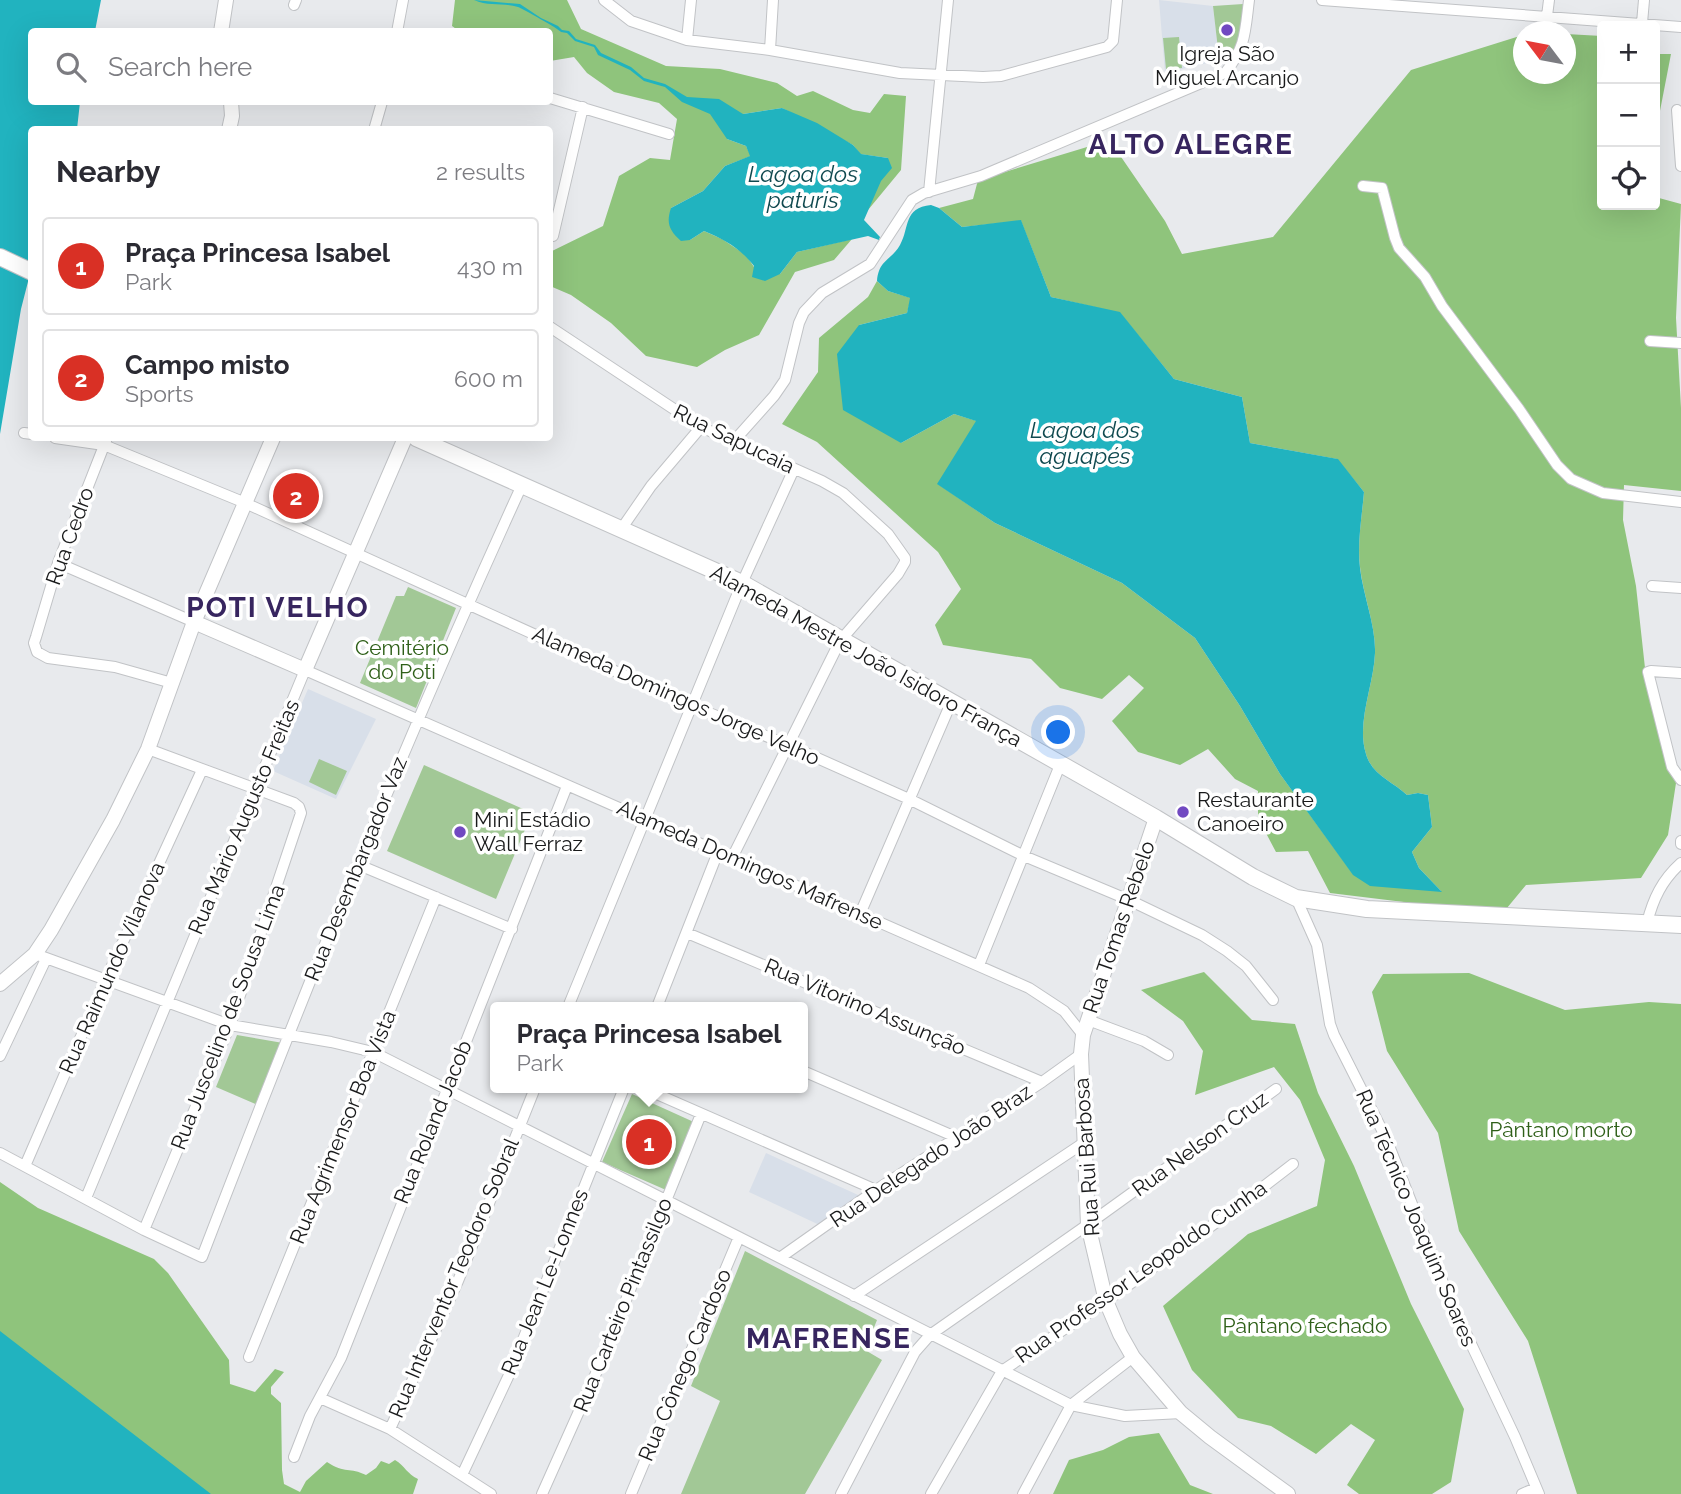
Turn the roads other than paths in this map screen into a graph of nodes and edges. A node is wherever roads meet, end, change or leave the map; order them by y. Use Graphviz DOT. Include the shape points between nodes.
graph roads {
  1 [pos="226,0"];
  2 [pos="403,0"];
  3 [pos="604,0"];
  4 [pos="691,0"];
  5 [pos="773,0"];
  6 [pos="948,0"];
  7 [pos="1117,0"];
  8 [pos="1249,0"];
  9 [pos="1322,0"];
  10 [pos="1549,0"];
  11 [pos="1644,0"];
  12 [pos="1547,16"];
  13 [pos="1615,21"];
  14 [pos="1642,21"];
  15 [pos="1660,25"];
  16 [pos="1681,27"];
  17 [pos="221,28"];
  18 [pos="398,28"];
  19 [pos="687,40"];
  20 [pos="770,50"];
  21 [pos="940,76"];
  22 [pos="553,99"];
  23 [pos="231,105"];
  24 [pos="381,105"];
  25 [pos="583,107"];
  26 [pos="1677,110"];
  27 [pos="230,126"];
  28 [pos="375,126"];
  29 [pos="669,134"];
  30 [pos="1681,166"];
  31 [pos="1363,186"];
  32 [pos="929,192"];
  33 [pos="553,232"];
  34 [pos="0,257"];
  35 [pos="28,270"];
  36 [pos="553,329"];
  37 [pos="1650,341"];
  38 [pos="1681,343"];
  39 [pos="701,427"];
  40 [pos="106,441"];
  41 [pos="271,441"];
  42 [pos="404,441"];
  43 [pos="423,441"];
  44 [pos="733,442"];
  45 [pos="794,469"];
  46 [pos="522,485"];
  47 [pos="243,502"];
  48 [pos="1681,502"];
  49 [pos="622,528"];
  50 [pos="356,554"];
  51 [pos="58,563"];
  52 [pos="742,583"];
  53 [pos="1652,586"];
  54 [pos="1681,588"];
  55 [pos="467,604"];
  56 [pos="194,622"];
  57 [pos="840,641"];
  58 [pos="305,670"];
  59 [pos="1681,673"];
  60 [pos="172,682"];
  61 [pos="951,703"];
  62 [pos="692,706"];
  63 [pos="418,719"];
  64 [pos="788,745"];
  65 [pos="148,749"];
  66 [pos="1060,765"];
  67 [pos="202,770"];
  68 [pos="1681,780"];
  69 [pos="567,786"];
  70 [pos="254,790"];
  71 [pos="908,799"];
  72 [pos="1156,818"];
  73 [pos="645,820"];
  74 [pos="718,852"];
  75 [pos="1024,856"];
  76 [pos="732,858"];
  77 [pos="1681,863"];
  78 [pos="359,865"];
  79 [pos="436,897"];
  80 [pos="1296,898"];
  81 [pos="1129,900"];
  82 [pos="860,914"];
  83 [pos="1647,923"];
  84 [pos="1681,925"];
  85 [pos="512,929"];
  86 [pos="687,933"];
  87 [pos="41,957"];
  88 [pos="979,965"];
  89 [pos="105,981"];
  90 [pos="0,984"];
  91 [pos="1273,1000"];
  92 [pos="168,1002"];
  93 [pos="570,1002"];
  94 [pos="659,1002"];
  95 [pos="1088,1020"];
  96 [pos="230,1024"];
  97 [pos="288,1034"];
  98 [pos="1083,1035"];
  99 [pos="373,1052"];
  100 [pos="1081,1054"];
  101 [pos="1168,1055"];
  102 [pos="0,1056"];
  103 [pos="808,1073"];
  104 [pos="1042,1082"];
  105 [pos="1276,1088"];
  106 [pos="446,1089"];
  107 [pos="533,1093"];
  108 [pos="622,1093"];
  109 [pos="654,1093"];
  110 [pos="701,1114"];
  111 [pos="519,1126"];
  112 [pos="958,1138"];
  113 [pos="1085,1142"];
  114 [pos="0,1153"];
  115 [pos="594,1163"];
  116 [pos="1293,1164"];
  117 [pos="25,1166"];
  118 [pos="876,1190"];
  119 [pos="86,1198"];
  120 [pos="667,1200"];
  121 [pos="1088,1225"];
  122 [pos="144,1230"];
  123 [pos="739,1237"];
  124 [pos="781,1257"];
  125 [pos="854,1296"];
  126 [pos="1106,1301"];
  127 [pos="930,1335"];
  128 [pos="249,1357"];
  129 [pos="1133,1357"];
  130 [pos="1002,1371"];
  131 [pos="320,1398"];
  132 [pos="1071,1405"];
  133 [pos="1181,1413"];
  134 [pos="390,1429"];
  135 [pos="295,1457"];
  136 [pos="462,1475"];
  137 [pos="1538,1491"];
  138 [pos="491,1494"];
  139 [pos="542,1494"];
  140 [pos="631,1494"];
  141 [pos="841,1494"];
  142 [pos="931,1494"];
  143 [pos="1023,1494"];
  144 [pos="1288,1494"];
  145 [pos="1522,1494"];
  1 -- 17 [label="street"];
  2 -- 18 [label="street"];
  3 -- 19 [label="street" via="631,21"];
  4 -- 19 [label="street"];
  5 -- 20 [label="street"];
  6 -- 21 [label="street"];
  7 -- 21 [label="street" via="1113,41 1103,49 1001,76"];
  8 -- 32 [label="street" via="1244,44 1225,73 981,176"];
  9 -- 12 [label="street"];
  10 -- 12 [label="street"];
  11 -- 14 [label="street"];
  12 -- 13 [label="street"];
  15 -- 16 [label="street"];
  19 -- 20 [label="street"];
  20 -- 21 [label="street" via="877,71"];
  21 -- 32 [label="street"];
  22 -- 25 [label="street"];
  23 -- 27 [label="street"];
  24 -- 28 [label="street"];
  25 -- 29 [label="street"];
  25 -- 33 [label="street"];
  26 -- 30 [label="street"];
  31 -- 48 [label="street" via="1382,188 1399,248 1425,277 1565,474 1602,493"];
  32 -- 44 [label="street" via="906,206 870,264 822,293 804,312 785,380"];
  34 -- 35 [label="main road"];
  36 -- 39 [label="street, Rua Sapucaia"];
  37 -- 38 [label="street"];
  39 -- 44 [label="street, Rua Sapucaia"];
  39 -- 49 [label="street" via="650,486"];
  40 -- 47 [label="street, Alameda Domingos Jorge Velho"];
  40 -- 51 [label="street, Rua Cedro"];
  41 -- 47 [label="street"];
  42 -- 50 [label="street, Rua Mário Augusto Freitas"];
  43 -- 46 [label="main road, Alameda Mestre João Isidoro França"];
  44 -- 45 [label="street, Rua Sapucaia"];
  45 -- 52 [label="street"];
  45 -- 57 [label="street, Rua Sapucaia" via="843,493 888,534 905,558"];
  46 -- 49 [label="main road, Alameda Mestre João Isidoro França"];
  46 -- 55 [label="street, Rua Desembargador Vaz"];
  47 -- 50 [label="street, Alameda Domingos Jorge Velho"];
  47 -- 56 [label="street"];
  49 -- 52 [label="main road, Alameda Mestre João Isidoro França"];
  50 -- 55 [label="street, Alameda Domingos Jorge Velho"];
  50 -- 58 [label="street, Rua Mário Augusto Freitas"];
  51 -- 56 [label="street, Alameda Domingos Mafrense"];
  51 -- 60 [label="street, Rua Cedro" via="34,643 37,652"];
  52 -- 57 [label="main road, Alameda Mestre João Isidoro França"];
  52 -- 62 [label="street"];
  53 -- 54 [label="street"];
  55 -- 62 [label="street, Alameda Domingos Jorge Velho"];
  55 -- 63 [label="street, Rua Desembargador Vaz"];
  56 -- 58 [label="street, Alameda Domingos Mafrense"];
  56 -- 60 [label="street"];
  57 -- 61 [label="main road, Alameda Mestre João Isidoro França"];
  57 -- 64 [label="street"];
  58 -- 63 [label="street, Alameda Domingos Mafrense"];
  58 -- 70 [label="street, Rua Mário Augusto Freitas"];
  59 -- 68 [label="street" via="1648,672 1672,767"];
  60 -- 65 [label="street"];
  61 -- 66 [label="main road, Alameda Mestre João Isidoro França"];
  61 -- 71 [label="street"];
  62 -- 64 [label="street, Alameda Domingos Jorge Velho"];
  62 -- 73 [label="street"];
  63 -- 69 [label="street, Alameda Domingos Mafrense"];
  63 -- 78 [label="street, Rua Desembargador Vaz"];
  64 -- 71 [label="street, Alameda Domingos Jorge Velho"];
  64 -- 76 [label="street"];
  65 -- 67 [label="street"];
  65 -- 87 [label="street"];
  66 -- 72 [label="main road, Alameda Mestre João Isidoro França"];
  66 -- 75 [label="street"];
  67 -- 70 [label="street"];
  67 -- 89 [label="street, Rua Raimundo Vilanova"];
  69 -- 73 [label="street, Alameda Domingos Mafrense"];
  69 -- 85 [label="street, Rua Roland Jacob"];
  70 -- 92 [label="street, Rua Mário Augusto Freitas"];
  70 -- 96 [label="street, Rua Juscelino de Sousa Lima" via="294,803 301,810 301,819"];
  71 -- 75 [label="street, Alameda Domingos Jorge Velho"];
  71 -- 82 [label="street"];
  72 -- 80 [label="main road, Alameda Mestre João Isidoro França"];
  72 -- 81 [label="street, Rua Tomas Rebelo"];
  73 -- 74 [label="street, Alameda Domingos Mafrense"];
  73 -- 93 [label="street"];
  74 -- 76 [label="street, Alameda Domingos Mafrense"];
  74 -- 86 [label="street"];
  75 -- 81 [label="street, Alameda Domingos Jorge Velho"];
  75 -- 88 [label="street"];
  76 -- 82 [label="street, Alameda Domingos Mafrense"];
  77 -- 83 [label="street" via="1656,896"];
  78 -- 79 [label="street"];
  78 -- 97 [label="street, Rua Desembargador Vaz"];
  79 -- 85 [label="street"];
  79 -- 99 [label="street, Rua Agrimensor Boa Vista"];
  80 -- 83 [label="main road, Alameda Mestre João Isidoro França" via="1367,909"];
  80 -- 137 [label="street, Rua Técnico Joaquim Soares" via="1317,945 1334,1035 1386,1138 1451,1304"];
  81 -- 91 [label="street, Alameda Domingos Jorge Velho" via="1227,951 1261,982"];
  81 -- 95 [label="street, Rua Tomas Rebelo"];
  82 -- 88 [label="street, Alameda Domingos Mafrense"];
  83 -- 84 [label="main road, Alameda Mestre João Isidoro França"];
  85 -- 106 [label="street, Rua Roland Jacob"];
  86 -- 94 [label="street"];
  86 -- 104 [label="street, Rua Vitorino Assunção"];
  87 -- 89 [label="street"];
  87 -- 90 [label="street"];
  87 -- 102 [label="street"];
  88 -- 98 [label="street, Alameda Domingos Mafrense" via="1049,999"];
  89 -- 92 [label="street"];
  89 -- 117 [label="street, Rua Raimundo Vilanova"];
  92 -- 96 [label="street"];
  92 -- 119 [label="street, Rua Mário Augusto Freitas"];
  95 -- 98 [label="street, Rua Tomas Rebelo"];
  95 -- 101 [label="street"];
  96 -- 97 [label="street"];
  96 -- 122 [label="street, Rua Juscelino de Sousa Lima"];
  97 -- 99 [label="street"];
  97 -- 122 [label="street, Rua Desembargador Vaz" via="202,1257"];
  98 -- 100 [label="street, Rua Rui Barbosa"];
  99 -- 106 [label="street"];
  99 -- 128 [label="street, Rua Agrimensor Boa Vista"];
  100 -- 104 [label="street, Rua Delegado João Braz"];
  100 -- 113 [label="street, Rua Rui Barbosa"];
  103 -- 112 [label="street"];
  104 -- 112 [label="street, Rua Delegado João Braz"];
  105 -- 121 [label="street, Rua Nelson Cruz"];
  106 -- 111 [label="street"];
  106 -- 131 [label="street, Rua Roland Jacob" via="341,1358"];
  107 -- 111 [label="street, Rua Interventor Teodoro Sobral"];
  108 -- 115 [label="street, Rua Jean Le-Lonnes"];
  109 -- 110 [label="street"];
  110 -- 118 [label="street"];
  110 -- 120 [label="street, Rua Carteiro Pintassilgo"];
  111 -- 115 [label="street"];
  111 -- 134 [label="street, Rua Interventor Teodoro Sobral" via="457,1281"];
  112 -- 118 [label="street, Rua Delegado João Braz"];
  113 -- 121 [label="street, Rua Rui Barbosa"];
  113 -- 125 [label="street"];
  114 -- 117 [label="street"];
  115 -- 120 [label="street"];
  115 -- 136 [label="street, Rua Jean Le-Lonnes" via="508,1377"];
  116 -- 126 [label="street, Rua Professor Leopoldo Cunha"];
  117 -- 119 [label="street"];
  118 -- 124 [label="street, Rua Delegado João Braz"];
  119 -- 122 [label="street"];
  120 -- 123 [label="street"];
  120 -- 139 [label="street, Rua Carteiro Pintassilgo"];
  121 -- 126 [label="street, Rua Rui Barbosa"];
  121 -- 127 [label="street, Rua Nelson Cruz"];
  123 -- 124 [label="street"];
  123 -- 140 [label="street, Rua Cônego Cardoso"];
  124 -- 125 [label="street"];
  125 -- 127 [label="street"];
  126 -- 129 [label="street, Rua Rui Barbosa"];
  126 -- 130 [label="street, Rua Professor Leopoldo Cunha"];
  127 -- 130 [label="street"];
  127 -- 141 [label="street, Rua Nelson Cruz" via="908,1366"];
  129 -- 132 [label="street"];
  129 -- 133 [label="street, Rua Rui Barbosa"];
  130 -- 132 [label="street"];
  130 -- 142 [label="street, Rua Professor Leopoldo Cunha"];
  131 -- 134 [label="street"];
  131 -- 135 [label="street, Rua Roland Jacob"];
  132 -- 133 [label="street" via="1125,1416"];
  132 -- 143 [label="street"];
  133 -- 144 [label="street, Rua Rui Barbosa"];
  134 -- 136 [label="street"];
  136 -- 138 [label="street"];
  137 -- 145 [label="street"];
}
